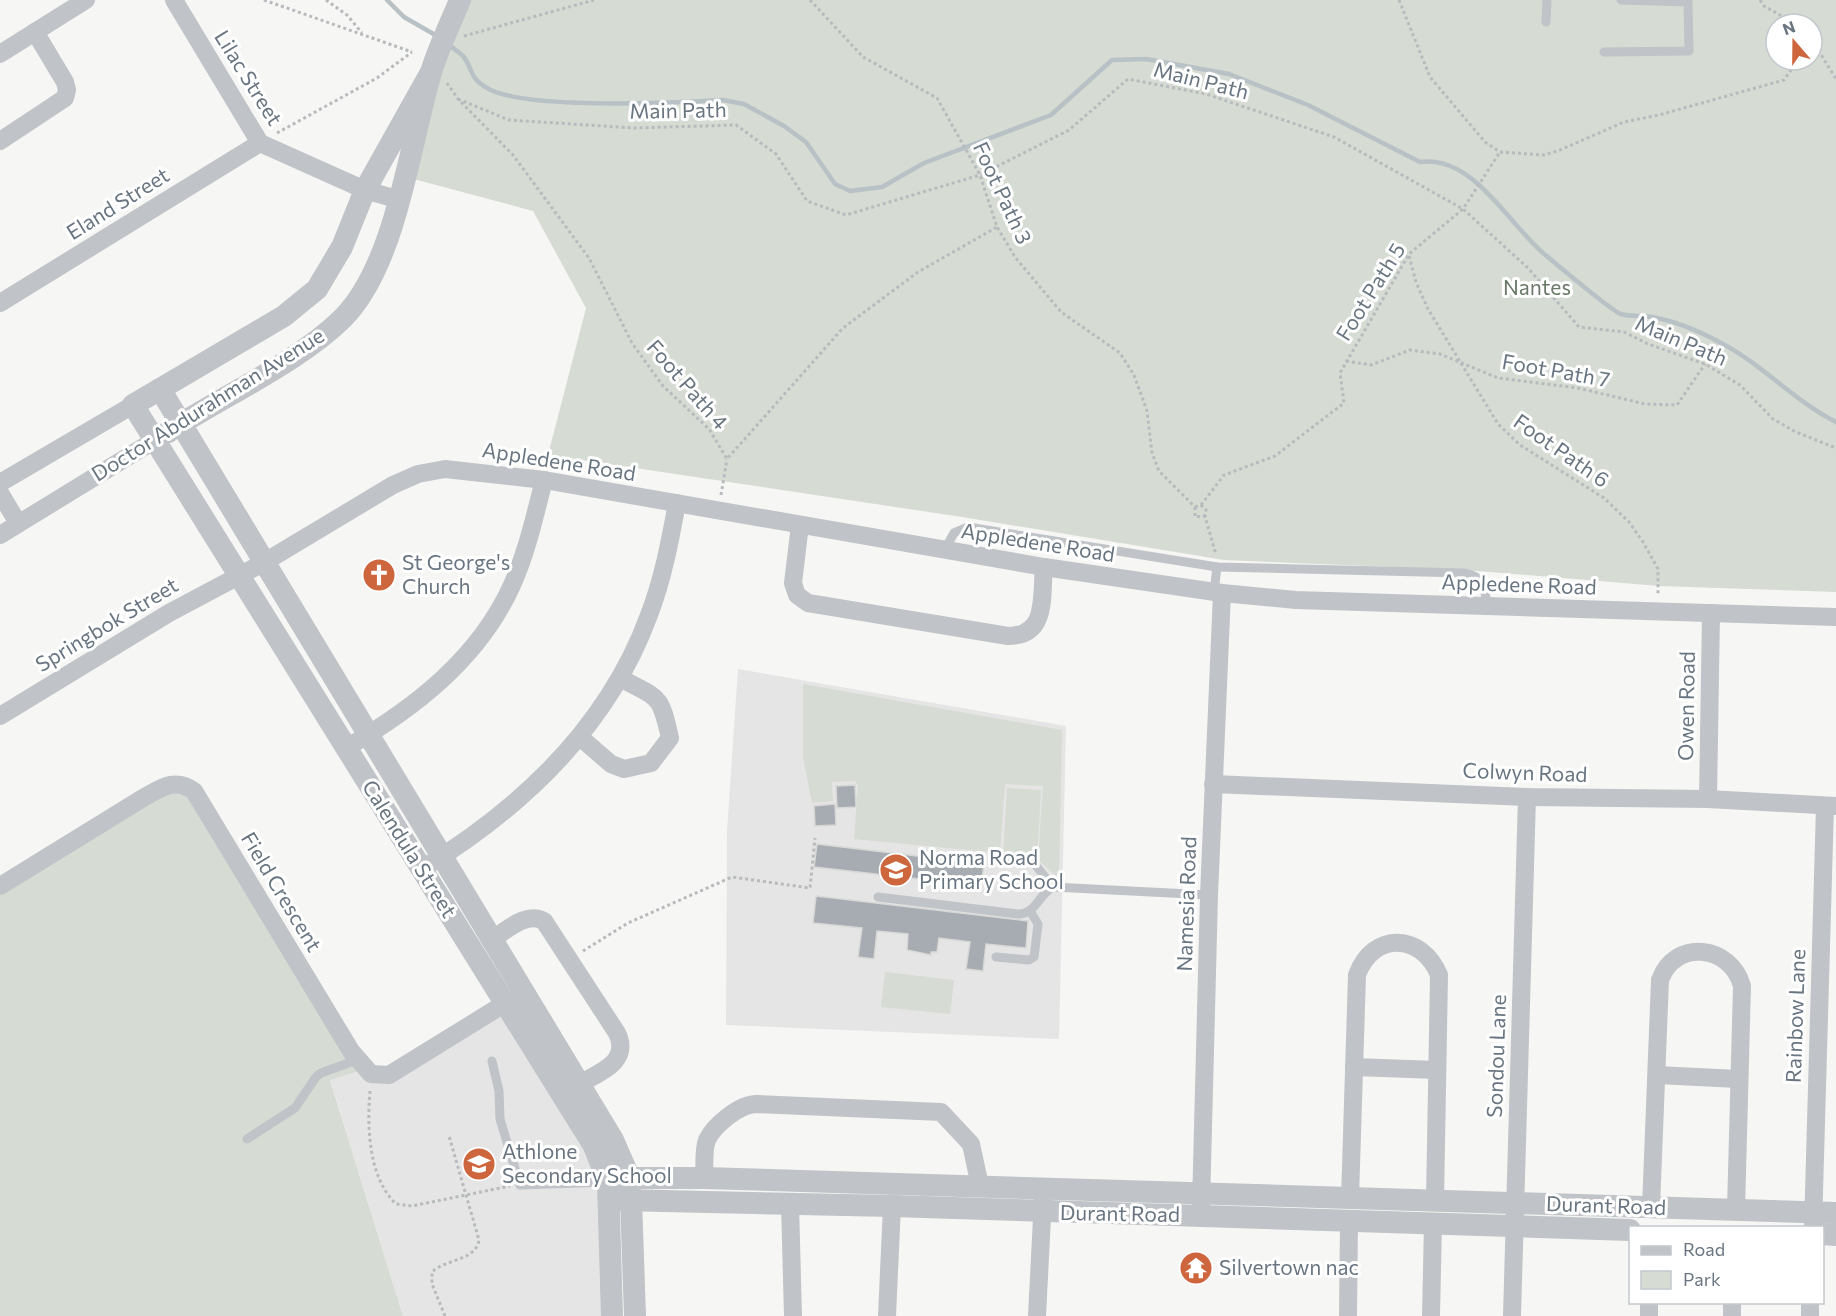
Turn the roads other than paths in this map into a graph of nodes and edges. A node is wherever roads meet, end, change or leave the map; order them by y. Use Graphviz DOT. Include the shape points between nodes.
graph roads {
  1 [pos="86,0"];
  2 [pos="174,0"];
  3 [pos="460,0"];
  4 [pos="1547,0"];
  5 [pos="1621,0"];
  6 [pos="1546,22"];
  7 [pos="35,32"];
  8 [pos="1604,52"];
  9 [pos="0,54"];
  10 [pos="436,71"];
  11 [pos="0,141"];
  12 [pos="260,143"];
  13 [pos="365,190"];
  14 [pos="400,200"];
  15 [pos="0,303"];
  16 [pos="160,389"];
  17 [pos="133,405"];
  18 [pos="181,423"];
  19 [pos="155,440"];
  20 [pos="544,480"];
  21 [pos="0,483"];
  22 [pos="0,493"];
  23 [pos="677,503"];
  24 [pos="18,523"];
  25 [pos="800,525"];
  26 [pos="0,535"];
  27 [pos="944,551"];
  28 [pos="263,563"];
  29 [pos="1044,567"];
  30 [pos="1217,567"];
  31 [pos="239,573"];
  32 [pos="1218,592"];
  33 [pos="1487,606"];
  34 [pos="1711,613"];
  35 [pos="1836,617"];
  36 [pos="620,678"];
  37 [pos="0,716"];
  38 [pos="368,735"];
  39 [pos="580,738"];
  40 [pos="346,748"];
  41 [pos="1213,784"];
  42 [pos="1527,796"];
  43 [pos="1708,799"];
  44 [pos="1830,806"];
  45 [pos="1006,860"];
  46 [pos="431,863"];
  47 [pos="0,886"];
  48 [pos="1053,887"];
  49 [pos="1209,895"];
  50 [pos="878,897"];
  51 [pos="1030,911"];
  52 [pos="491,940"];
  53 [pos="996,957"];
  54 [pos="504,1004"];
  55 [pos="357,1060"];
  56 [pos="492,1061"];
  57 [pos="1354,1067"];
  58 [pos="1437,1070"];
  59 [pos="1657,1075"];
  60 [pos="1738,1079"];
  61 [pos="579,1084"];
  62 [pos="247,1139"];
  63 [pos="704,1178"];
  64 [pos="980,1186"];
  65 [pos="1044,1189"];
  66 [pos="619,1190"];
  67 [pos="842,1193"];
  68 [pos="1201,1193"];
  69 [pos="1350,1198"];
  70 [pos="790,1203"];
  71 [pos="892,1206"];
  72 [pos="1651,1207"];
  73 [pos="1736,1210"];
  74 [pos="1042,1212"];
  75 [pos="1434,1212"];
  76 [pos="1516,1214"];
  77 [pos="1202,1215"];
  78 [pos="1821,1218"];
  79 [pos="1348,1222"];
  80 [pos="1629,1230"];
  81 [pos="612,1316"];
  82 [pos="635,1316"];
  83 [pos="793,1316"];
  84 [pos="887,1316"];
  85 [pos="1037,1316"];
  86 [pos="1348,1316"];
  87 [pos="1431,1316"];
  88 [pos="1512,1316"];
  1 -- 7 [label="street"];
  2 -- 12 [label="street, Lilac Street"];
  3 -- 10 [label="street" via="454,33"];
  4 -- 6 [label="lane"];
  5 -- 8 [label="lane" via="1689,2 1689,51"];
  7 -- 9 [label="street"];
  7 -- 11 [label="street" via="65,82 65,98"];
  10 -- 13 [label="street, Doctor Abdurahman Avenue"];
  10 -- 14 [label="street, Doctor Abdurahman Avenue"];
  12 -- 13 [label="street, Lilac Street"];
  12 -- 15 [label="street, Eland Street"];
  13 -- 14 [label="street, Lilac Street"];
  13 -- 16 [label="street, Doctor Abdurahman Avenue" via="342,247 317,289 284,316"];
  14 -- 18 [label="street, Doctor Abdurahman Avenue" via="369,280 345,315 282,362"];
  16 -- 17 [label="street, Doctor Abdurahman Avenue"];
  16 -- 18 [label="street, Calendula Street"];
  17 -- 19 [label="street, Calendula Street"];
  17 -- 21 [label="street, Doctor Abdurahman Avenue"];
  18 -- 19 [label="street, Doctor Abdurahman Avenue"];
  18 -- 28 [label="street, Calendula Street"];
  19 -- 24 [label="street, Doctor Abdurahman Avenue"];
  19 -- 31 [label="street, Calendula Street"];
  20 -- 23 [label="street, Appledene Road"];
  20 -- 28 [label="street, Appledene Road" via="462,469 418,474"];
  20 -- 38 [label="street" via="512,587 491,620 437,685"];
  22 -- 24 [label="street"];
  23 -- 25 [label="street, Appledene Road"];
  23 -- 36 [label="street" via="663,574"];
  24 -- 26 [label="street, Doctor Abdurahman Avenue"];
  25 -- 27 [label="street, Appledene Road"];
  25 -- 29 [label="street" via="793,583 797,595 808,603 1022,636 1034,628 1039,617"];
  27 -- 29 [label="street, Appledene Road"];
  27 -- 30 [label="lane" via="954,533 968,527"];
  28 -- 31 [label="street, Appledene Road"];
  28 -- 38 [label="street, Calendula Street"];
  29 -- 32 [label="street, Appledene Road"];
  30 -- 32 [label="lane"];
  30 -- 33 [label="lane" via="1472,574 1483,582"];
  31 -- 37 [label="street, Springbok Street"];
  31 -- 40 [label="street, Calendula Street"];
  32 -- 33 [label="street, Appledene Road" via="1296,600"];
  32 -- 41 [label="street, Namesia Road"];
  33 -- 34 [label="street, Appledene Road"];
  34 -- 35 [label="street, Appledene Road"];
  34 -- 43 [label="street, Owen Road"];
  36 -- 39 [label="street"];
  36 -- 39 [label="street" via="663,705 669,738 651,764 624,770"];
  38 -- 40 [label="street"];
  38 -- 46 [label="street, Calendula Street"];
  39 -- 46 [label="street" via="514,804"];
  40 -- 46 [label="street, Calendula Street"];
  41 -- 42 [label="street, Colwyn Road"];
  41 -- 49 [label="street, Namesia Road"];
  42 -- 43 [label="street, Colwyn Road"];
  42 -- 76 [label="street, Sondou Lane"];
  43 -- 44 [label="street, Colwyn Road"];
  44 -- 78 [label="street, Rainbow Lane"];
  45 -- 48 [label="lane" via="1033,862"];
  46 -- 52 [label="street, Calendula Street"];
  46 -- 54 [label="street, Calendula Street"];
  47 -- 55 [label="street, Field Crescent" via="158,789 174,783 187,786 194,791"];
  48 -- 49 [label="lane"];
  48 -- 51 [label="lane"];
  49 -- 68 [label="street, Namesia Road"];
  50 -- 51 [label="lane" via="1018,914"];
  51 -- 53 [label="lane" via="1038,924 1034,957"];
  52 -- 61 [label="street, Calendula Street"];
  52 -- 61 [label="street" via="525,919 540,918 571,958 617,1033 621,1046 613,1064"];
  54 -- 55 [label="street, Field Crescent" via="389,1075 371,1074"];
  54 -- 66 [label="street, Calendula Street"];
  55 -- 62 [label="lane" via="321,1073 295,1108"];
  56 -- 66 [label="lane" via="500,1119 520,1185"];
  57 -- 58 [label="street"];
  57 -- 58 [label="street" via="1357,975 1362,962 1386,944 1408,942 1422,949 1439,975"];
  57 -- 69 [label="street"];
  58 -- 75 [label="street"];
  59 -- 60 [label="street"];
  59 -- 60 [label="street" via="1660,980 1665,967 1687,953 1714,954 1724,958 1742,986"];
  59 -- 72 [label="street"];
  60 -- 73 [label="street"];
  61 -- 66 [label="street, Calendula Street" via="613,1140"];
  63 -- 64 [label="street" via="707,1140 734,1111 756,1104 941,1112 971,1144"];
  63 -- 66 [label="street, Durant Road"];
  63 -- 67 [label="street, Durant Road"];
  64 -- 65 [label="street, Durant Road"];
  64 -- 67 [label="street, Durant Road"];
  65 -- 68 [label="street, Durant Road"];
  65 -- 74 [label="street"];
  66 -- 70 [label="street, Durant Road"];
  66 -- 81 [label="street, Calendula Street"];
  66 -- 82 [label="street, Calendula Street"];
  67 -- 70 [label="street, Durant Road"];
  67 -- 71 [label="street, Durant Road"];
  68 -- 69 [label="street, Durant Road"];
  68 -- 77 [label="street, Namesia Road"];
  69 -- 75 [label="street, Durant Road"];
  70 -- 83 [label="street"];
  71 -- 74 [label="street, Durant Road"];
  71 -- 84 [label="street"];
  72 -- 73 [label="street, Durant Road"];
  72 -- 76 [label="street, Durant Road"];
  73 -- 78 [label="street, Durant Road"];
  74 -- 77 [label="street, Durant Road"];
  74 -- 85 [label="street"];
  75 -- 76 [label="street, Durant Road"];
  75 -- 79 [label="street, Durant Road"];
  75 -- 87 [label="street"];
  76 -- 80 [label="street, Durant Road"];
  76 -- 88 [label="street, Sondou Lane"];
  77 -- 79 [label="street, Durant Road"];
  79 -- 86 [label="street"];
}
